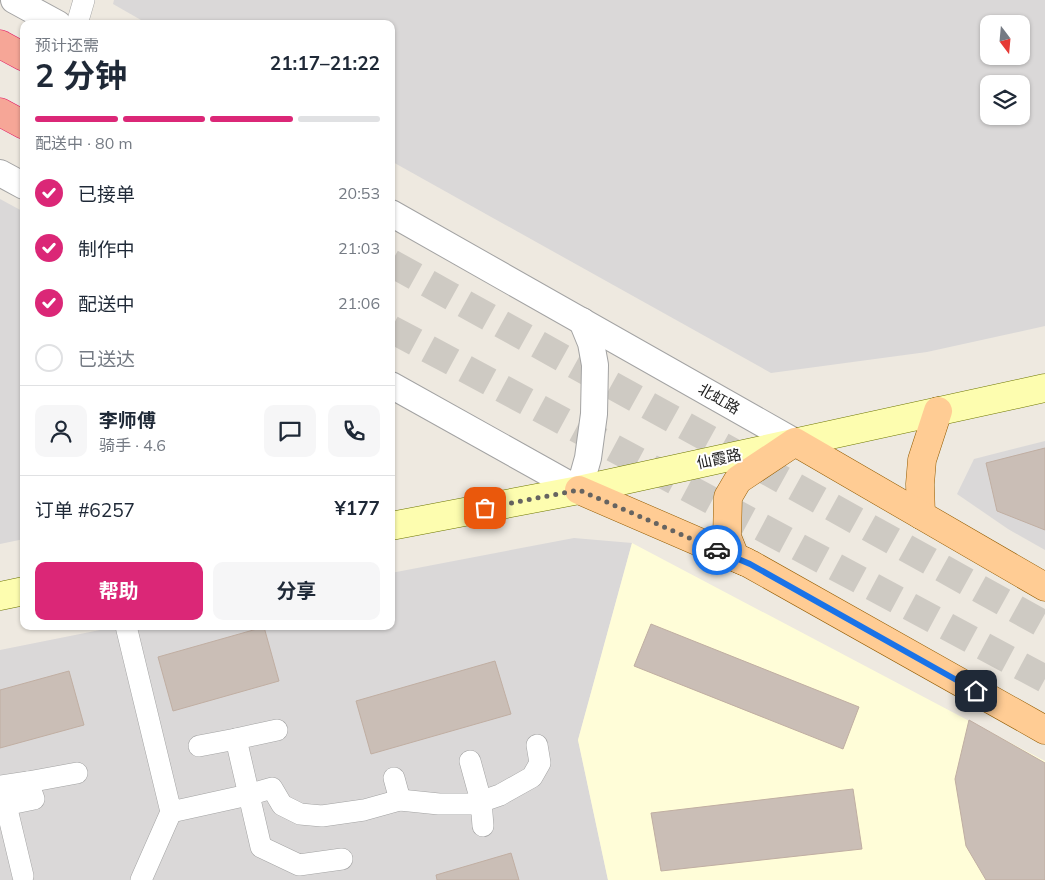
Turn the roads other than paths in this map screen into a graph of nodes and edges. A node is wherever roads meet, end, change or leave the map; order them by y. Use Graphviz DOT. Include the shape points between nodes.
graph roads {
  1 [pos="14,0"];
  2 [pos="84,0"];
  3 [pos="51,20"];
  4 [pos="78,20"];
  5 [pos="0,44"];
  6 [pos="20,55"];
  7 [pos="0,112"];
  8 [pos="20,123"];
  9 [pos="0,173"];
  10 [pos="20,184"];
  11 [pos="395,215"];
  12 [pos="582,321"];
  13 [pos="395,387"];
  14 [pos="1045,388"];
  15 [pos="938,411"];
  16 [pos="795,442"];
  17 [pos="579,490"];
  18 [pos="921,515"];
  19 [pos="395,525"];
  20 [pos="735,557"];
  21 [pos="1045,587"];
  22 [pos="20,592"];
  23 [pos="0,596"];
  24 [pos="127,630"];
  25 [pos="277,730"];
  26 [pos="1045,730"];
  27 [pos="236,739"];
  28 [pos="537,745"];
  29 [pos="199,746"];
  30 [pos="470,761"];
  31 [pos="77,773"];
  32 [pos="394,778"];
  33 [pos="248,795"];
  34 [pos="2,799"];
  35 [pos="400,800"];
  36 [pos="481,802"];
  37 [pos="171,812"];
  38 [pos="483,826"];
  39 [pos="342,859"];
  40 [pos="23,876"];
  41 [pos="141,880"];
  1 -- 3 [label="street"];
  2 -- 4 [label="street"];
  5 -- 6 [label="highway"];
  7 -- 8 [label="highway"];
  9 -- 10 [label="street"];
  11 -- 12 [label="street, 北虹路"];
  12 -- 16 [label="street, 北虹路"];
  12 -- 17 [label="street" via="595,365 594,414 588,458"];
  13 -- 17 [label="street"];
  14 -- 15 [label="main road, 仙霞路"];
  15 -- 16 [label="main road, 仙霞路"];
  15 -- 18 [label="main road" via="922,460"];
  16 -- 17 [label="main road, 仙霞路"];
  16 -- 18 [label="main road, 北虹路"];
  16 -- 20 [label="main road" via="738,480 728,497 727,537"];
  17 -- 19 [label="main road, 仙霞路"];
  17 -- 20 [label="main road"];
  18 -- 21 [label="main road, 北虹路"];
  20 -- 26 [label="main road"];
  22 -- 23 [label="main road"];
  24 -- 37 [label="street"];
  25 -- 27 [label="street"];
  27 -- 29 [label="street"];
  27 -- 33 [label="street"];
  28 -- 36 [label="street" via="540,762 532,777"];
  30 -- 36 [label="street"];
  31 -- 34 [label="street" via="28,782"];
  32 -- 35 [label="street"];
  33 -- 35 [label="street" via="272,788 282,805 300,814 322,816 364,810"];
  33 -- 37 [label="street"];
  33 -- 39 [label="street" via="261,847 299,865"];
  34 -- 40 [label="street"];
  35 -- 36 [label="street" via="439,804"];
  36 -- 38 [label="street"];
  37 -- 41 [label="street"];
}
